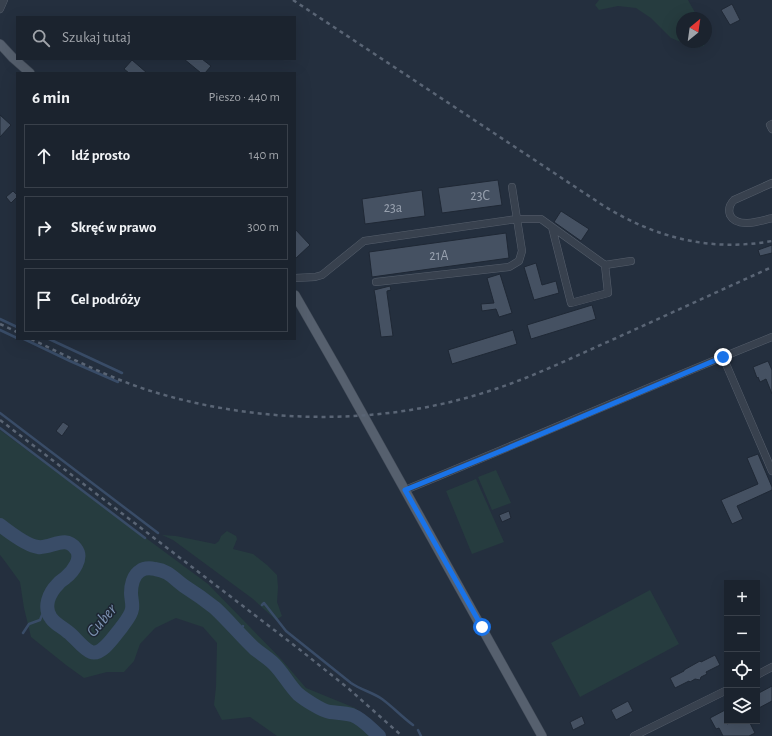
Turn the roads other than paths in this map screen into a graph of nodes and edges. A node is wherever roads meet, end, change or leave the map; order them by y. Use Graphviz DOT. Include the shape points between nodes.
graph roads {
  1 [pos="4,0"];
  2 [pos="0,8"];
  3 [pos="0,44"];
  4 [pos="29,72"];
  5 [pos="772,124"];
  6 [pos="772,129"];
  7 [pos="772,183"];
  8 [pos="512,187"];
  9 [pos="772,218"];
  10 [pos="518,219"];
  11 [pos="552,227"];
  12 [pos="631,261"];
  13 [pos="605,265"];
  14 [pos="296,278"];
  15 [pos="376,282"];
  16 [pos="296,297"];
  17 [pos="772,338"];
  18 [pos="723,357"];
  19 [pos="772,470"];
  20 [pos="405,490"];
  21 [pos="772,667"];
  22 [pos="760,673"];
  23 [pos="724,691"];
  24 [pos="542,736"];
  25 [pos="634,736"];
  1 -- 2 [label="street"];
  3 -- 4 [label="main road"];
  5 -- 6 [label="street"];
  7 -- 9 [label="street" via="734,200 729,212 733,219 741,223"];
  8 -- 10 [label="street"];
  10 -- 11 [label="street" via="541,219"];
  10 -- 14 [label="street" via="364,241 322,275"];
  10 -- 15 [label="street" via="522,251 518,261 509,267"];
  11 -- 13 [label="street"];
  11 -- 13 [label="street" via="571,303 608,293"];
  12 -- 13 [label="street"];
  16 -- 20 [label="main road"];
  17 -- 18 [label="street"];
  18 -- 19 [label="street"];
  18 -- 20 [label="street"];
  20 -- 24 [label="main road"];
  21 -- 22 [label="street"];
  23 -- 25 [label="street"];
}
